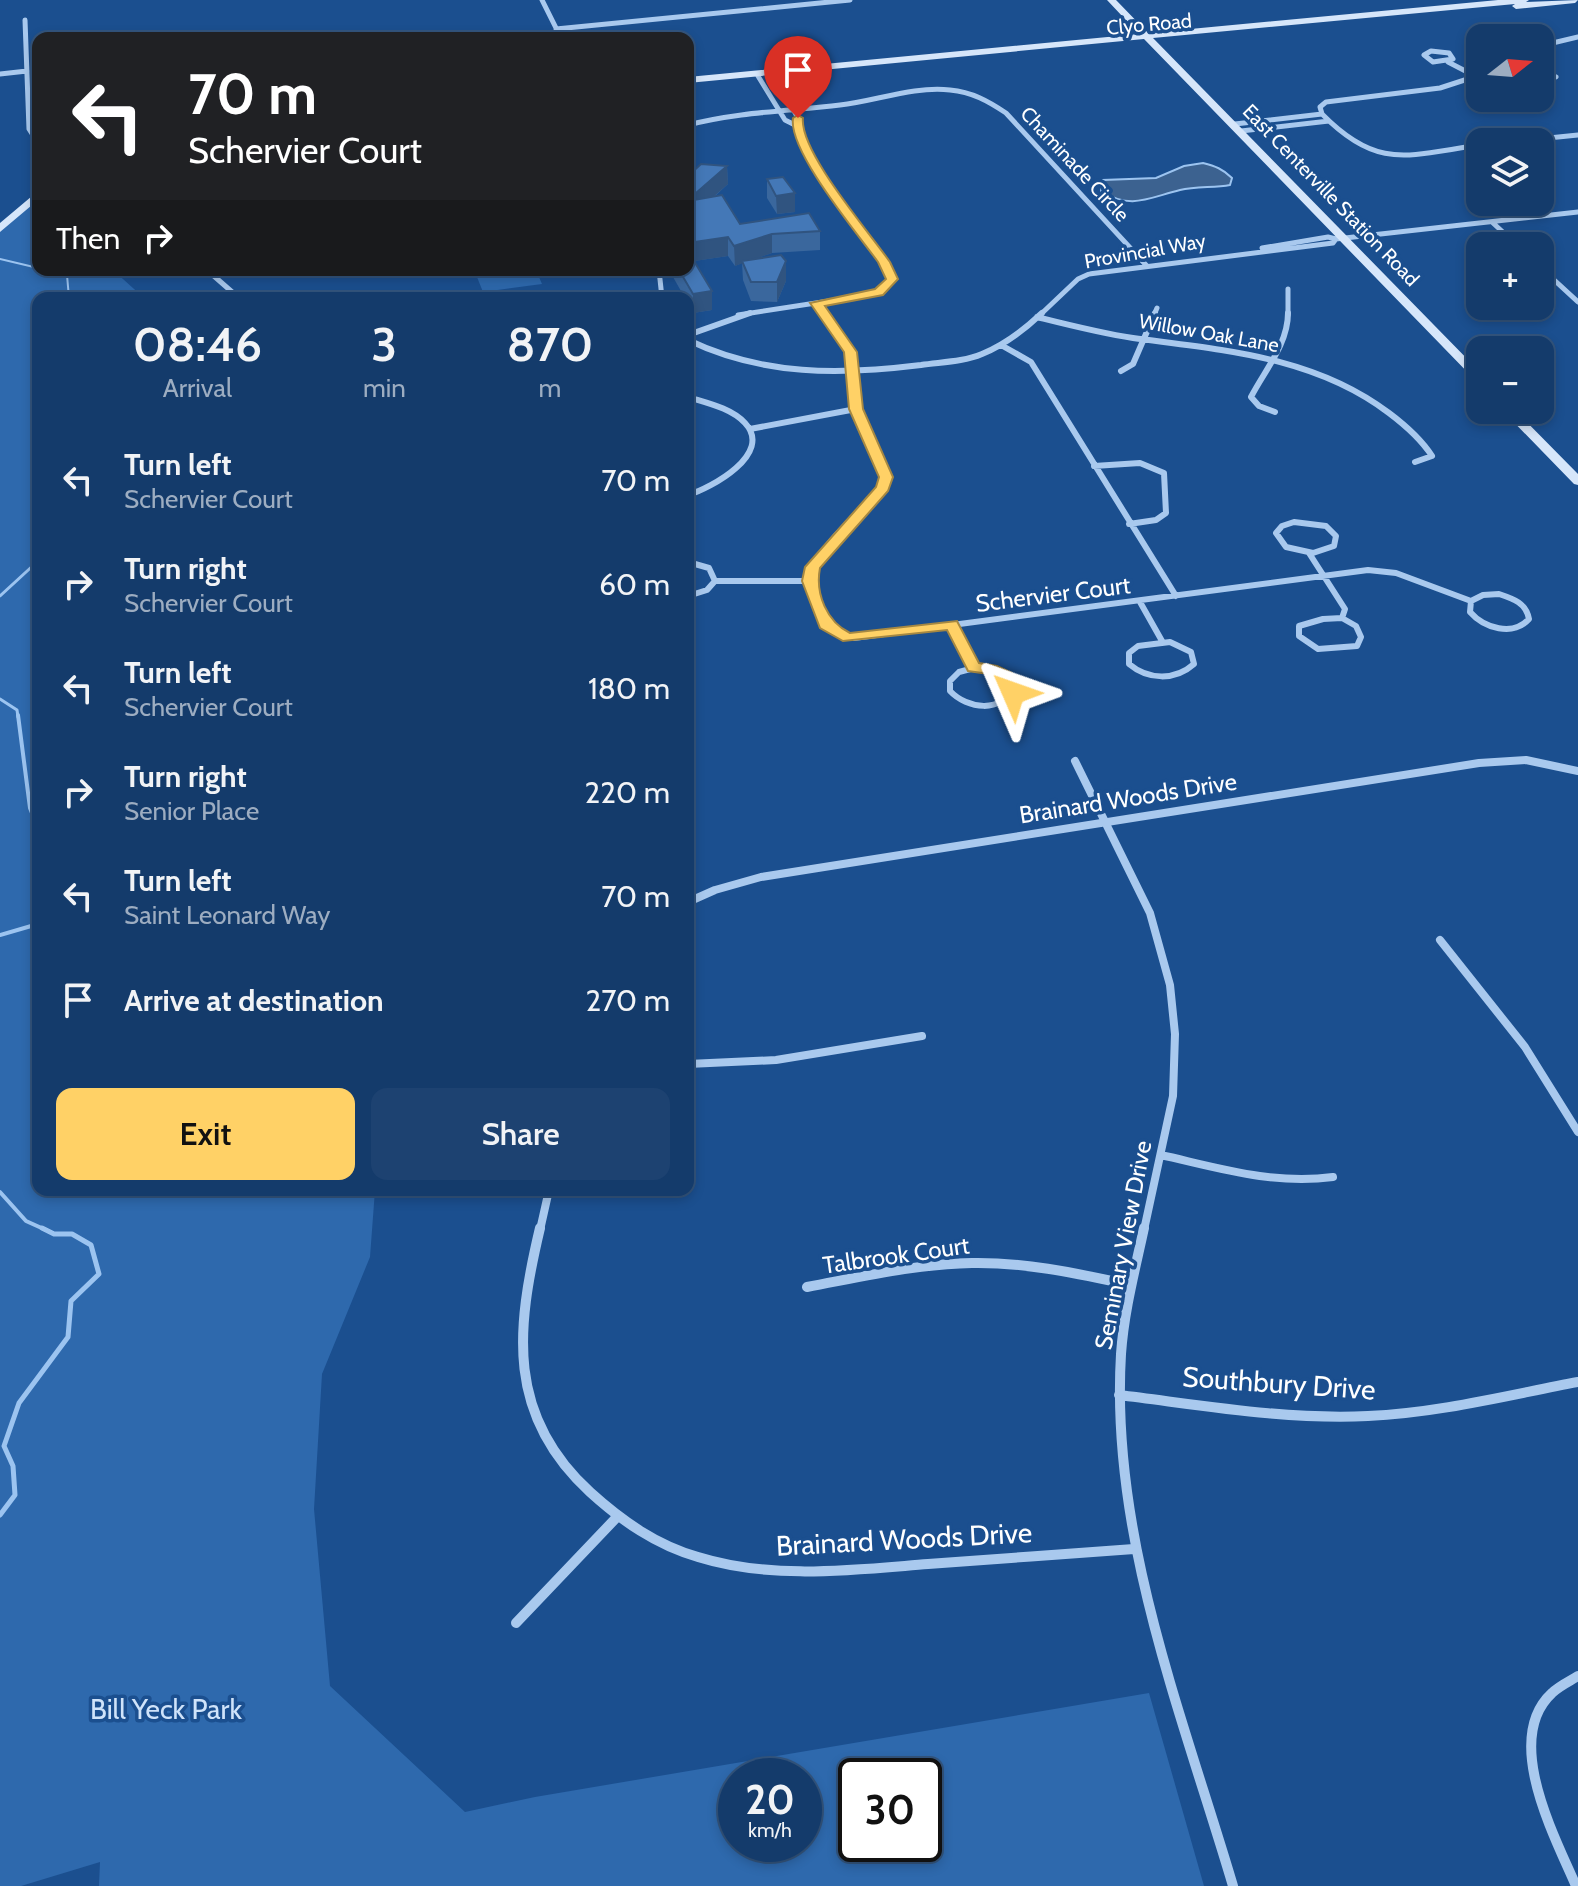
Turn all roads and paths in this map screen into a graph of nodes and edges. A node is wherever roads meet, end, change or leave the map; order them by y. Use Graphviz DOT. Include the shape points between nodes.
graph roads {
  1 [pos="542,0"];
  2 [pos="850,0"];
  3 [pos="1111,0"];
  4 [pos="1525,0"];
  5 [pos="1575,0"];
  6 [pos="25,20"];
  7 [pos="1130,20"];
  8 [pos="556,29"];
  9 [pos="558,32"];
  10 [pos="1578,37"];
  11 [pos="1148,39"];
  12 [pos="1108,40"];
  13 [pos="1554,43"];
  14 [pos="1448,62"];
  15 [pos="1466,70"];
  16 [pos="27,71"];
  17 [pos="0,74"];
  18 [pos="773,74"];
  19 [pos="758,76"];
  20 [pos="1466,79"];
  21 [pos="694,80"];
  22 [pos="793,109"];
  23 [pos="780,110"];
  24 [pos="1322,114"];
  25 [pos="1329,121"];
  26 [pos="694,124"];
  27 [pos="797,126"];
  28 [pos="1238,128"];
  29 [pos="1578,135"];
  30 [pos="32,136"];
  31 [pos="1554,137"];
  32 [pos="1466,146"];
  33 [pos="32,199"];
  34 [pos="1578,212"];
  35 [pos="1493,223"];
  36 [pos="1,227"];
  37 [pos="1503,232"];
  38 [pos="1339,238"];
  39 [pos="1146,265"];
  40 [pos="214,276"];
  41 [pos="1554,280"];
  42 [pos="1288,289"];
  43 [pos="232,292"];
  44 [pos="1578,302"];
  45 [pos="817,303"];
  46 [pos="1157,308"];
  47 [pos="1037,317"];
  48 [pos="694,335"];
  49 [pos="1143,337"];
  50 [pos="694,341"];
  51 [pos="1001,345"];
  52 [pos="1271,358"];
  53 [pos="1466,365"];
  54 [pos="1121,371"];
  55 [pos="850,372"];
  56 [pos="1380,393"];
  57 [pos="1369,398"];
  58 [pos="694,399"];
  59 [pos="856,409"];
  60 [pos="1275,412"];
  61 [pos="1522,424"];
  62 [pos="750,429"];
  63 [pos="1415,462"];
  64 [pos="1094,466"];
  65 [pos="1578,481"];
  66 [pos="694,493"];
  67 [pos="1129,524"];
  68 [pos="1309,553"];
  69 [pos="694,564"];
  70 [pos="1322,576"];
  71 [pos="715,581"];
  72 [pos="810,581"];
  73 [pos="694,594"];
  74 [pos="1176,596"];
  75 [pos="1471,601"];
  76 [pos="1140,602"];
  77 [pos="1342,618"];
  78 [pos="952,625"];
  79 [pos="1162,641"];
  80 [pos="974,668"];
  81 [pos="1075,761"];
  82 [pos="1578,771"];
  83 [pos="1105,822"];
  84 [pos="694,899"];
  85 [pos="1440,940"];
  86 [pos="922,1036"];
  87 [pos="694,1064"];
  88 [pos="1578,1132"];
  89 [pos="1161,1155"];
  90 [pos="1333,1177"];
  91 [pos="548,1196"];
  92 [pos="1131,1285"];
  93 [pos="807,1287"];
  94 [pos="1578,1382"];
  95 [pos="1119,1395"];
  96 [pos="617,1517"];
  97 [pos="1134,1549"];
  98 [pos="516,1623"];
  99 [pos="1578,1676"];
  100 [pos="1233,1886"];
  101 [pos="1576,1886"];
  1 -- 8 [label="street"];
  2 -- 8 [label="street"];
  3 -- 7 [label="street, East Centerville Station Road"];
  4 -- 11 [label="street, Clyo Road"];
  5 -- 11 [label="street, Clyo Road"];
  6 -- 16 [label="street"];
  7 -- 11 [label="street, East Centerville Station Road"];
  7 -- 12 [label="street" via="1126,31"];
  8 -- 9 [label="street"];
  10 -- 13 [label="street"];
  11 -- 12 [label="street, Clyo Road"];
  11 -- 18 [label="street, Clyo Road"];
  11 -- 28 [label="street, East Centerville Station Road"];
  12 -- 18 [label="street, Clyo Road"];
  14 -- 14 [label="street" via="1453,57 1445,52 1424,55"];
  14 -- 15 [label="street"];
  16 -- 17 [label="street"];
  16 -- 30 [label="street"];
  18 -- 19 [label="street, Clyo Road"];
  18 -- 22 [label="street"];
  19 -- 21 [label="street, Clyo Road"];
  19 -- 23 [label="street"];
  20 -- 24 [label="street" via="1422,91 1326,102 1320,107"];
  22 -- 23 [label="street, Chaminade Circle"];
  22 -- 27 [label="street"];
  22 -- 39 [label="street, Chaminade Circle" via="924,90 962,92 991,102"];
  23 -- 26 [label="street, Chaminade Circle"];
  23 -- 27 [label="street"];
  24 -- 25 [label="street"];
  24 -- 28 [label="street"];
  25 -- 28 [label="street"];
  25 -- 32 [label="street" via="1356,145 1382,153"];
  27 -- 45 [label="street" via="812,163 890,272 889,285 868,295"];
  28 -- 38 [label="street, East Centerville Station Road"];
  29 -- 31 [label="street"];
  33 -- 36 [label="street"];
  34 -- 35 [label="street, Provincial Way"];
  35 -- 37 [label="street"];
  35 -- 38 [label="street, Provincial Way"];
  38 -- 39 [label="street, Provincial Way" via="1333,243"];
  38 -- 53 [label="street, East Centerville Station Road"];
  39 -- 47 [label="street, Provincial Way" via="1078,279"];
  40 -- 43 [label="street"];
  41 -- 44 [label="street"];
  42 -- 52 [label="street" via="1285,339"];
  45 -- 48 [label="street" via="738,315"];
  45 -- 55 [label="street" via="850,352"];
  46 -- 49 [label="street"];
  47 -- 49 [label="street, Willow Oak Lane"];
  47 -- 51 [label="street, Provincial Way"];
  49 -- 52 [label="street, Willow Oak Lane"];
  49 -- 54 [label="street" via="1133,364"];
  50 -- 55 [label="street, Provincial Way" via="725,357 769,367"];
  51 -- 55 [label="street, Provincial Way" via="955,360"];
  51 -- 64 [label="street" via="1031,362"];
  52 -- 57 [label="street, Willow Oak Lane"];
  52 -- 60 [label="street" via="1251,397"];
  55 -- 59 [label="street"];
  56 -- 57 [label="street"];
  57 -- 63 [label="street, Willow Oak Lane" via="1427,447 1432,456"];
  58 -- 62 [label="street" via="729,412"];
  59 -- 62 [label="street"];
  59 -- 72 [label="street" via="885,470 885,484 818,560"];
  61 -- 65 [label="street"];
  62 -- 66 [label="street" via="750,451 737,466 709,489"];
  64 -- 67 [label="street"];
  64 -- 67 [label="street" via="1137,463 1164,473 1166,513"];
  67 -- 74 [label="street"];
  68 -- 68 [label="street" via="1334,546 1332,530 1311,522 1278,529 1280,542"];
  68 -- 70 [label="street"];
  69 -- 71 [label="street" via="709,568"];
  70 -- 74 [label="street, Schervier Court"];
  70 -- 75 [label="street, Schervier Court" via="1387,571"];
  70 -- 77 [label="street" via="1345,609"];
  71 -- 72 [label="street"];
  71 -- 73 [label="street"];
  72 -- 78 [label="street, Schervier Court" via="828,628 848,638"];
  74 -- 76 [label="street, Schervier Court"];
  75 -- 75 [label="street" via="1470,612 1490,626 1518,627 1529,619 1527,609 1508,596 1483,595"];
  76 -- 78 [label="street, Schervier Court"];
  76 -- 79 [label="street"];
  77 -- 77 [label="street" via="1304,622 1299,636 1321,651 1357,646 1360,631"];
  78 -- 80 [label="street"];
  79 -- 79 [label="street" via="1135,647 1129,664 1141,674 1158,677 1191,668 1191,652"];
  80 -- 80 [label="street" via="954,676 949,686 953,696 973,707 1010,698 1013,687 1007,676"];
  81 -- 83 [label="street, Seminary View Drive"];
  82 -- 83 [label="street, Brainard Woods Drive" via="1506,760"];
  83 -- 84 [label="street, Brainard Woods Drive" via="761,877"];
  83 -- 89 [label="street, Seminary View Drive" via="1150,913 1170,985 1175,1060"];
  85 -- 88 [label="street" via="1525,1047"];
  86 -- 87 [label="street" via="771,1060"];
  89 -- 90 [label="street" via="1274,1180"];
  89 -- 92 [label="street, Seminary View Drive"];
  91 -- 96 [label="street, Brainard Woods Drive" via="521,1325 527,1391 545,1437 564,1466"];
  92 -- 93 [label="street, Talbrook Court" via="1049,1268 972,1263"];
  92 -- 95 [label="street, Seminary View Drive"];
  94 -- 95 [label="street, Southbury Drive" via="1437,1409 1364,1416"];
  95 -- 97 [label="street, Seminary View Drive"];
  96 -- 97 [label="street, Brainard Woods Drive" via="680,1552 781,1573"];
  96 -- 98 [label="street"];
  97 -- 100 [label="street, Seminary View Drive"];
  99 -- 101 [label="street" via="1544,1703 1529,1748 1535,1785"];
}
